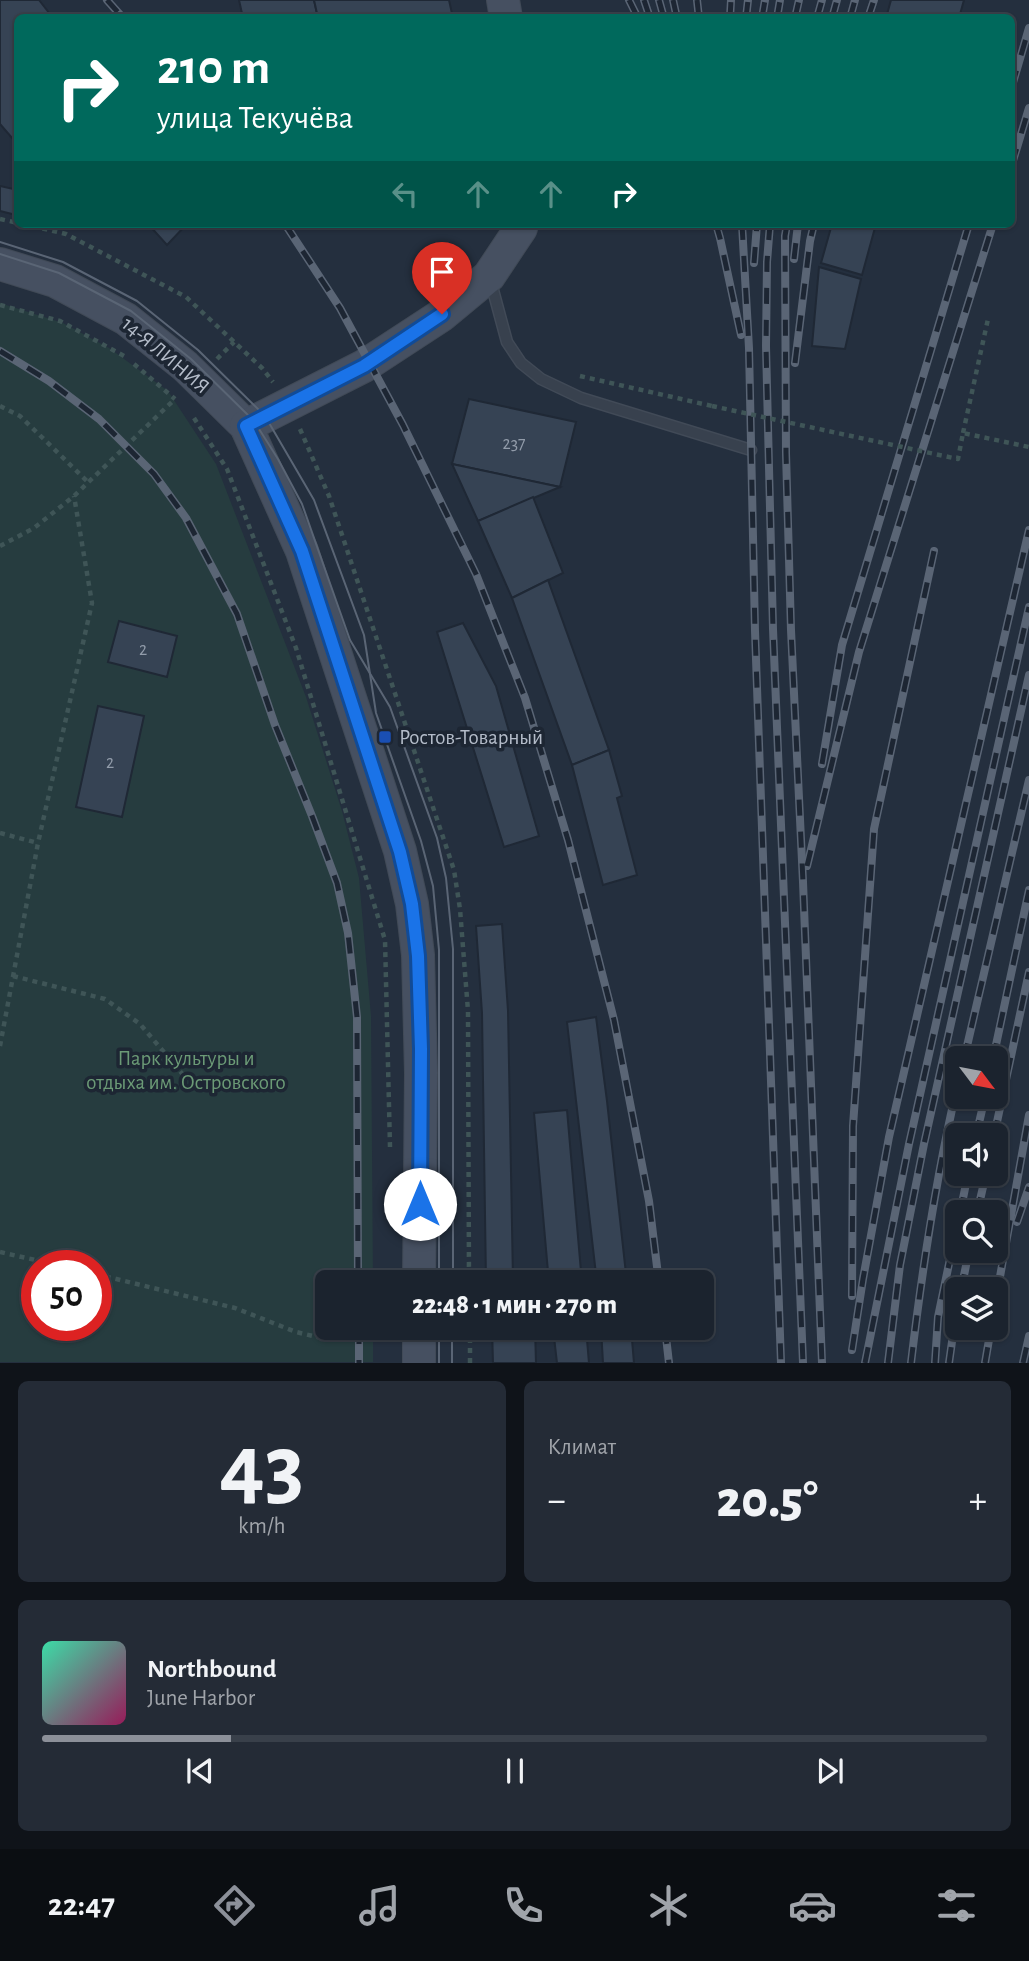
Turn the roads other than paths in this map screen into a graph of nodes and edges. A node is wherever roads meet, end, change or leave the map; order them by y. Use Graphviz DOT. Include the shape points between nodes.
graph roads {
  1 [pos="519,228"];
  2 [pos="0,264"];
  3 [pos="489,276"];
  4 [pos="246,426"];
  5 [pos="751,450"];
  6 [pos="419,1270"];
  7 [pos="419,1340"];
  8 [pos="419,1363"];
  1 -- 3 [label="main road"];
  2 -- 4 [label="main road, 14-Я ЛИНИЯ" via="55,281 126,318"];
  3 -- 4 [label="main road" via="364,366"];
  3 -- 5 [label="lane" via="507,342 521,363 541,379 581,398"];
  4 -- 6 [label="main road" via="302,551 400,852 412,904 421,1073"];
  7 -- 8 [label="main road"];
}
